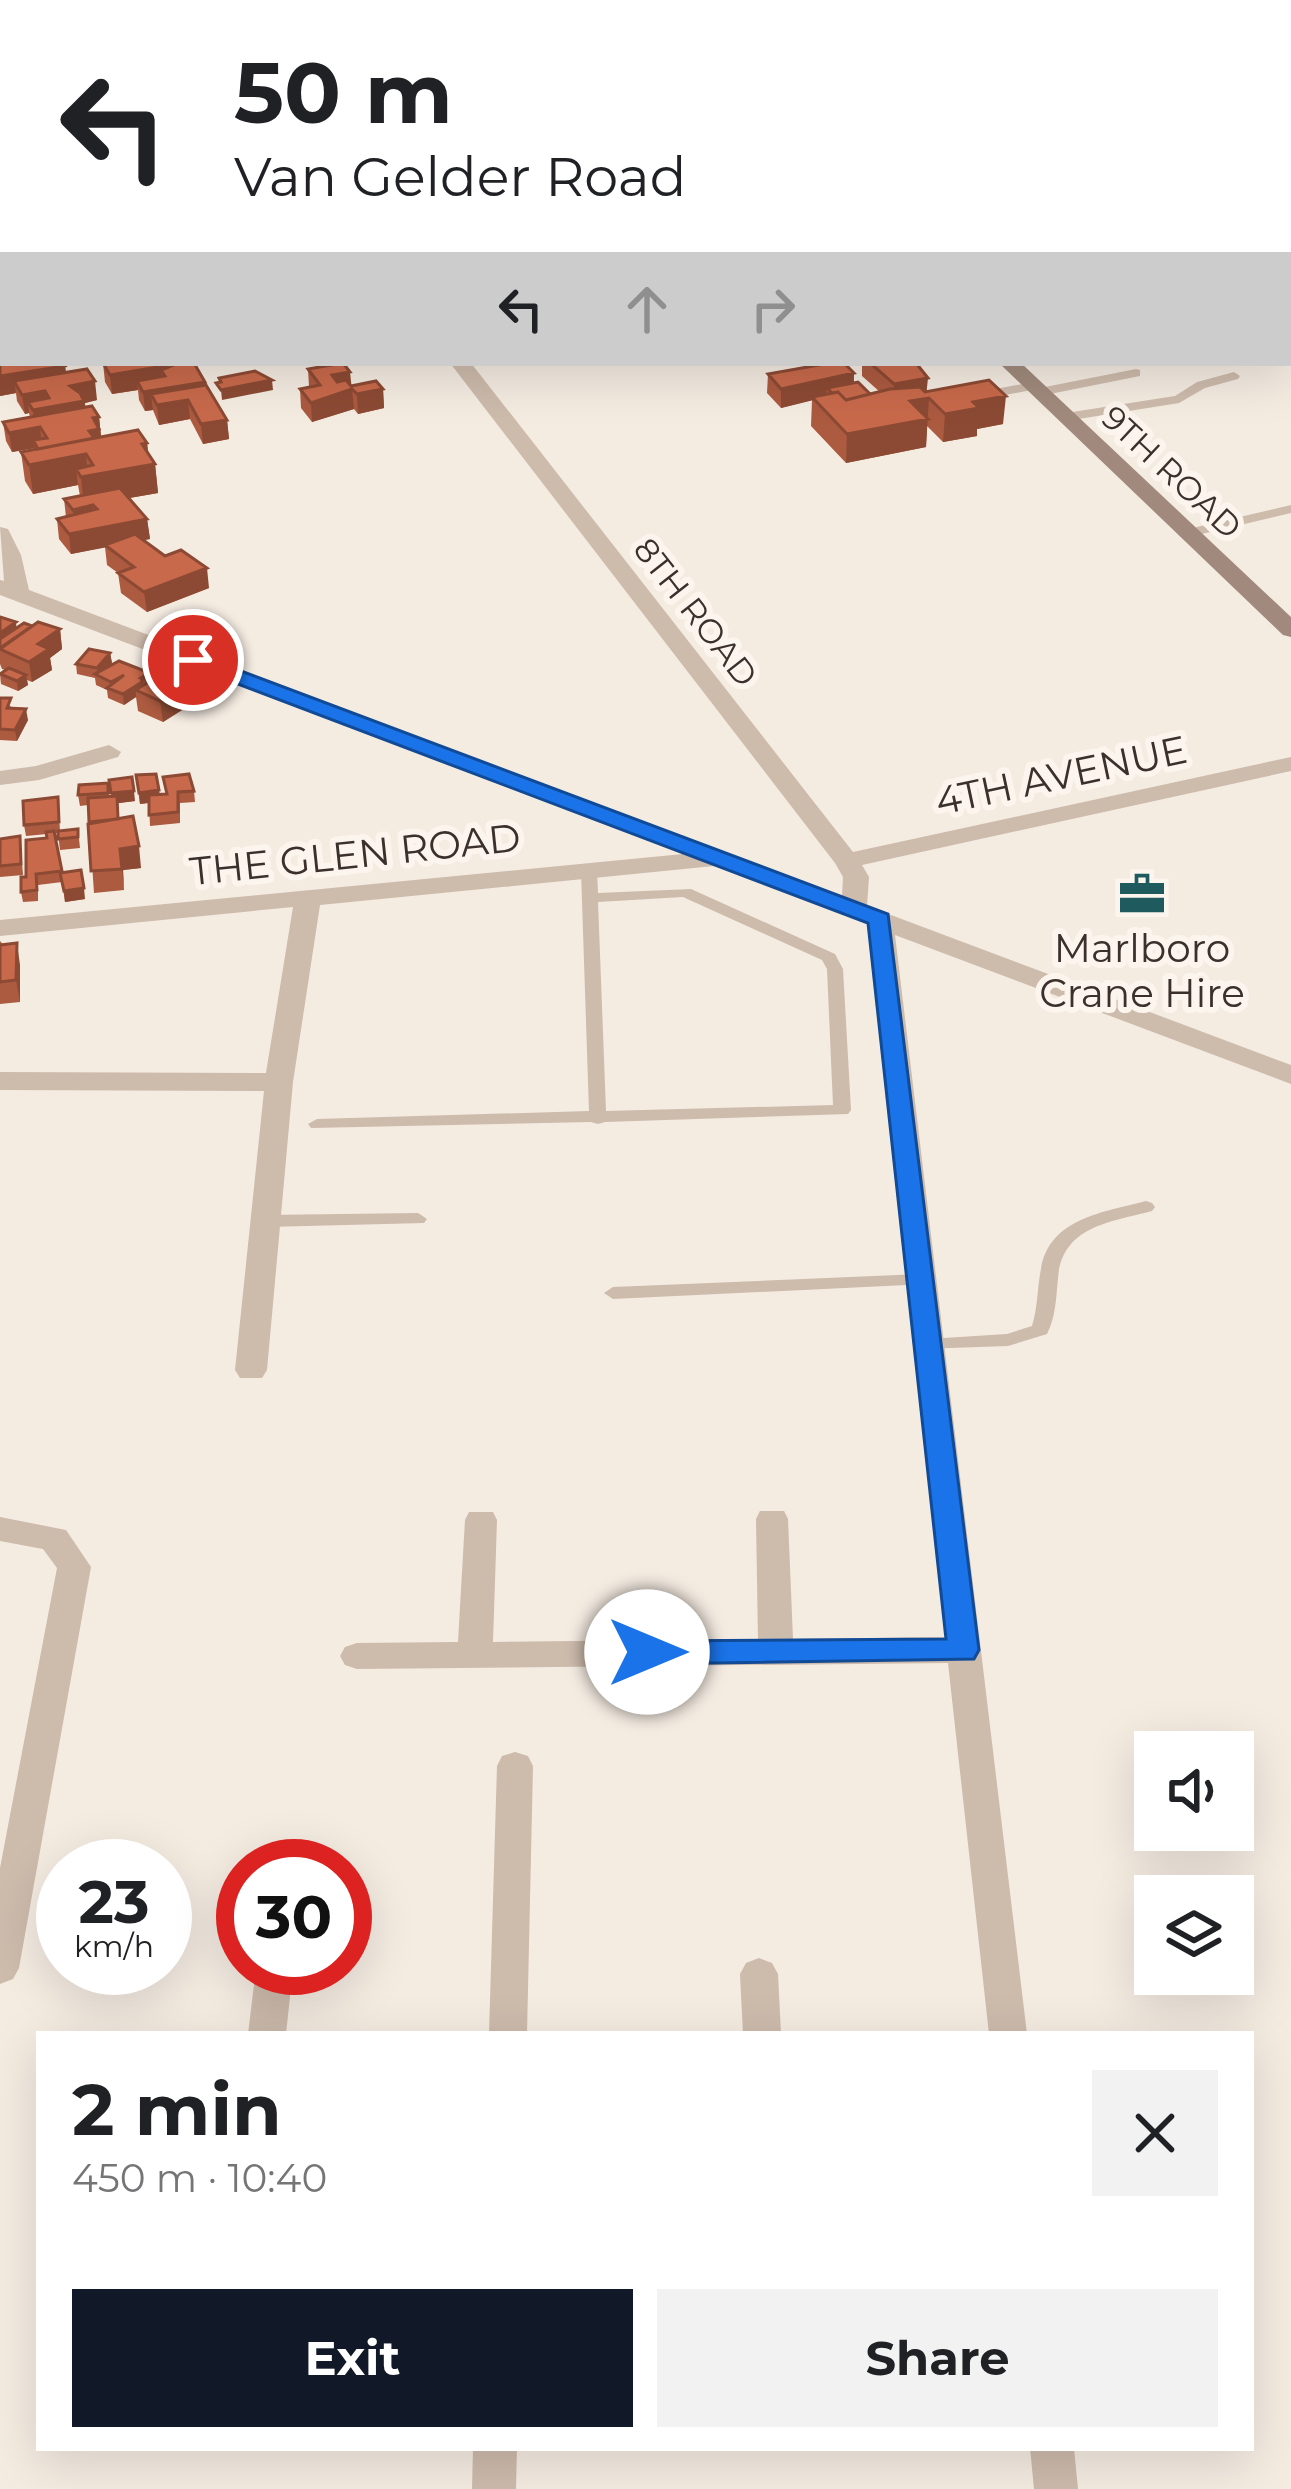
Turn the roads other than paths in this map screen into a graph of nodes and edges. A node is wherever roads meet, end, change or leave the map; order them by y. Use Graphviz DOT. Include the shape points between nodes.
graph roads {
  1 [pos="462,366"];
  2 [pos="1012,366"];
  3 [pos="1136,373"];
  4 [pos="1234,376"];
  5 [pos="1037,389"];
  6 [pos="970,398"];
  7 [pos="1066,418"];
  8 [pos="1291,509"];
  9 [pos="1189,533"];
  10 [pos="0,534"];
  11 [pos="9,590"];
  12 [pos="1291,630"];
  13 [pos="109,752"];
  14 [pos="1291,764"];
  15 [pos="0,778"];
  16 [pos="718,858"];
  17 [pos="847,861"];
  18 [pos="590,884"];
  19 [pos="308,898"];
  20 [pos="867,914"];
  21 [pos="0,928"];
  22 [pos="1291,1075"];
  23 [pos="0,1081"];
  24 [pos="279,1082"];
  25 [pos="598,1119"];
  26 [pos="317,1124"];
  27 [pos="1146,1208"];
  28 [pos="418,1220"];
  29 [pos="266,1221"];
  30 [pos="921,1280"];
  31 [pos="613,1293"];
  32 [pos="928,1345"];
  33 [pos="250,1370"];
  34 [pos="772,1519"];
  35 [pos="481,1520"];
  36 [pos="0,1529"];
  37 [pos="963,1650"];
  38 [pos="475,1652"];
  39 [pos="776,1652"];
  40 [pos="356,1657"];
  41 [pos="515,1766"];
  42 [pos="0,1968"];
  43 [pos="759,1974"];
  44 [pos="271,1995"];
  45 [pos="267,2031"];
  46 [pos="508,2031"];
  47 [pos="762,2031"];
  48 [pos="1008,2031"];
  49 [pos="495,2451"];
  50 [pos="1052,2451"];
  51 [pos="494,2489"];
  52 [pos="1055,2489"];
  1 -- 17 [label="street, 8TH ROAD"];
  2 -- 5 [label="main road, 9TH ROAD"];
  3 -- 5 [label="lane"];
  4 -- 7 [label="lane" via="1186,397"];
  5 -- 6 [label="lane"];
  5 -- 7 [label="main road, 9TH ROAD"];
  7 -- 9 [label="main road, 9TH ROAD"];
  8 -- 9 [label="lane"];
  9 -- 12 [label="main road, 9TH ROAD"];
  10 -- 11 [label="street" via="10,555"];
  11 -- 16 [label="street"];
  13 -- 15 [label="street"];
  14 -- 17 [label="street, 4TH AVENUE"];
  16 -- 18 [label="street, THE GLEN ROAD"];
  16 -- 20 [label="street"];
  17 -- 20 [label="street, 8TH ROAD"];
  18 -- 19 [label="street, THE GLEN ROAD"];
  18 -- 25 [label="lane"];
  18 -- 25 [label="lane" via="685,892 830,957 845,1104 832,1113"];
  19 -- 21 [label="street, THE GLEN ROAD"];
  19 -- 24 [label="street"];
  20 -- 22 [label="street"];
  20 -- 30 [label="street, 8TH ROAD"];
  23 -- 24 [label="street"];
  24 -- 29 [label="street"];
  25 -- 26 [label="lane"];
  27 -- 32 [label="lane" via="1060,1238 1050,1254 1040,1330"];
  28 -- 29 [label="lane"];
  29 -- 33 [label="street"];
  30 -- 31 [label="lane"];
  30 -- 32 [label="street, 8TH ROAD"];
  32 -- 37 [label="street, 8TH ROAD"];
  34 -- 39 [label="street"];
  35 -- 38 [label="street"];
  36 -- 42 [label="street" via="54,1539 74,1567"];
  37 -- 39 [label="street"];
  37 -- 48 [label="street, 8TH ROAD"];
  38 -- 39 [label="street"];
  38 -- 40 [label="street"];
  41 -- 46 [label="street"];
  43 -- 47 [label="street"];
  44 -- 45 [label="street"];
  49 -- 51 [label="street"];
  50 -- 52 [label="street"];
}
